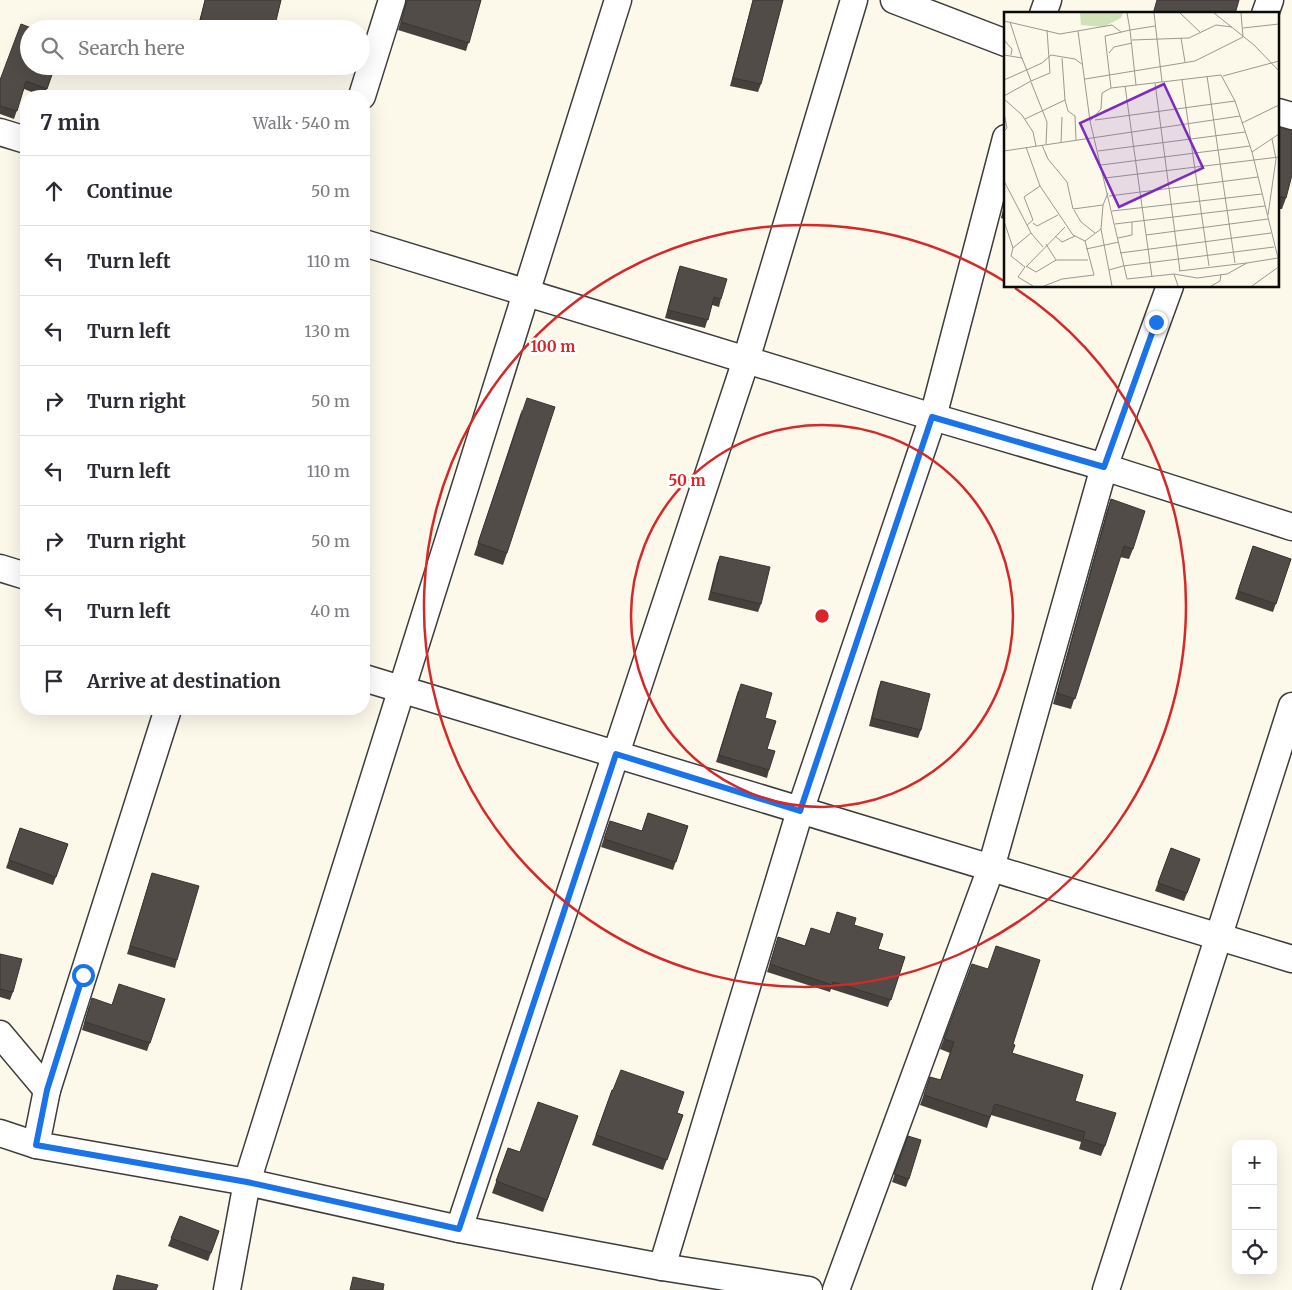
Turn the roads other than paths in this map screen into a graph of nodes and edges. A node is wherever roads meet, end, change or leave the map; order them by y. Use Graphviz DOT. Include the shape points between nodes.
graph roads {
  1 [pos="392,0"];
  2 [pos="618,0"];
  3 [pos="854,0"];
  4 [pos="894,0"];
  5 [pos="1048,0"];
  6 [pos="1270,0"];
  7 [pos="1044,12"];
  8 [pos="1266,12"];
  9 [pos="1004,42"];
  10 [pos="370,70"];
  11 [pos="369,75"];
  12 [pos="364,90"];
  13 [pos="0,132"];
  14 [pos="20,138"];
  15 [pos="1004,146"];
  16 [pos="370,245"];
  17 [pos="1169,288"];
  18 [pos="526,293"];
  19 [pos="746,360"];
  20 [pos="932,417"];
  21 [pos="1104,467"];
  22 [pos="1292,527"];
  23 [pos="0,568"];
  24 [pos="20,574"];
  25 [pos="370,680"];
  26 [pos="402,690"];
  27 [pos="1292,706"];
  28 [pos="166,715"];
  29 [pos="616,754"];
  30 [pos="800,811"];
  31 [pos="991,868"];
  32 [pos="1219,936"];
  33 [pos="1292,959"];
  34 [pos="0,1034"];
  35 [pos="47,1090"];
  36 [pos="0,1134"];
  37 [pos="36,1145"];
  38 [pos="247,1182"];
  39 [pos="459,1229"];
  40 [pos="662,1267"];
  41 [pos="227,1290"];
  42 [pos="809,1290"];
  43 [pos="836,1290"];
  44 [pos="1106,1290"];
  1 -- 10 [label="street"];
  2 -- 18 [label="street"];
  3 -- 19 [label="street"];
  4 -- 9 [label="street"];
  5 -- 7 [label="street"];
  6 -- 8 [label="street"];
  11 -- 12 [label="street"];
  13 -- 14 [label="street"];
  15 -- 20 [label="street"];
  16 -- 18 [label="street"];
  17 -- 21 [label="street"];
  18 -- 19 [label="street"];
  18 -- 26 [label="street"];
  19 -- 20 [label="street"];
  19 -- 29 [label="street"];
  20 -- 21 [label="street"];
  20 -- 30 [label="street"];
  21 -- 22 [label="street"];
  21 -- 31 [label="street"];
  23 -- 24 [label="street"];
  25 -- 26 [label="street"];
  26 -- 29 [label="street"];
  26 -- 38 [label="street"];
  27 -- 32 [label="street"];
  28 -- 35 [label="street"];
  29 -- 30 [label="street"];
  29 -- 39 [label="street"];
  30 -- 31 [label="street"];
  30 -- 40 [label="street"];
  31 -- 32 [label="street"];
  31 -- 43 [label="street"];
  32 -- 33 [label="street"];
  32 -- 44 [label="street"];
  34 -- 35 [label="street"];
  35 -- 37 [label="street"];
  36 -- 37 [label="street"];
  37 -- 38 [label="street"];
  38 -- 39 [label="street"];
  38 -- 41 [label="street"];
  39 -- 40 [label="street"];
  40 -- 42 [label="street"];
}
